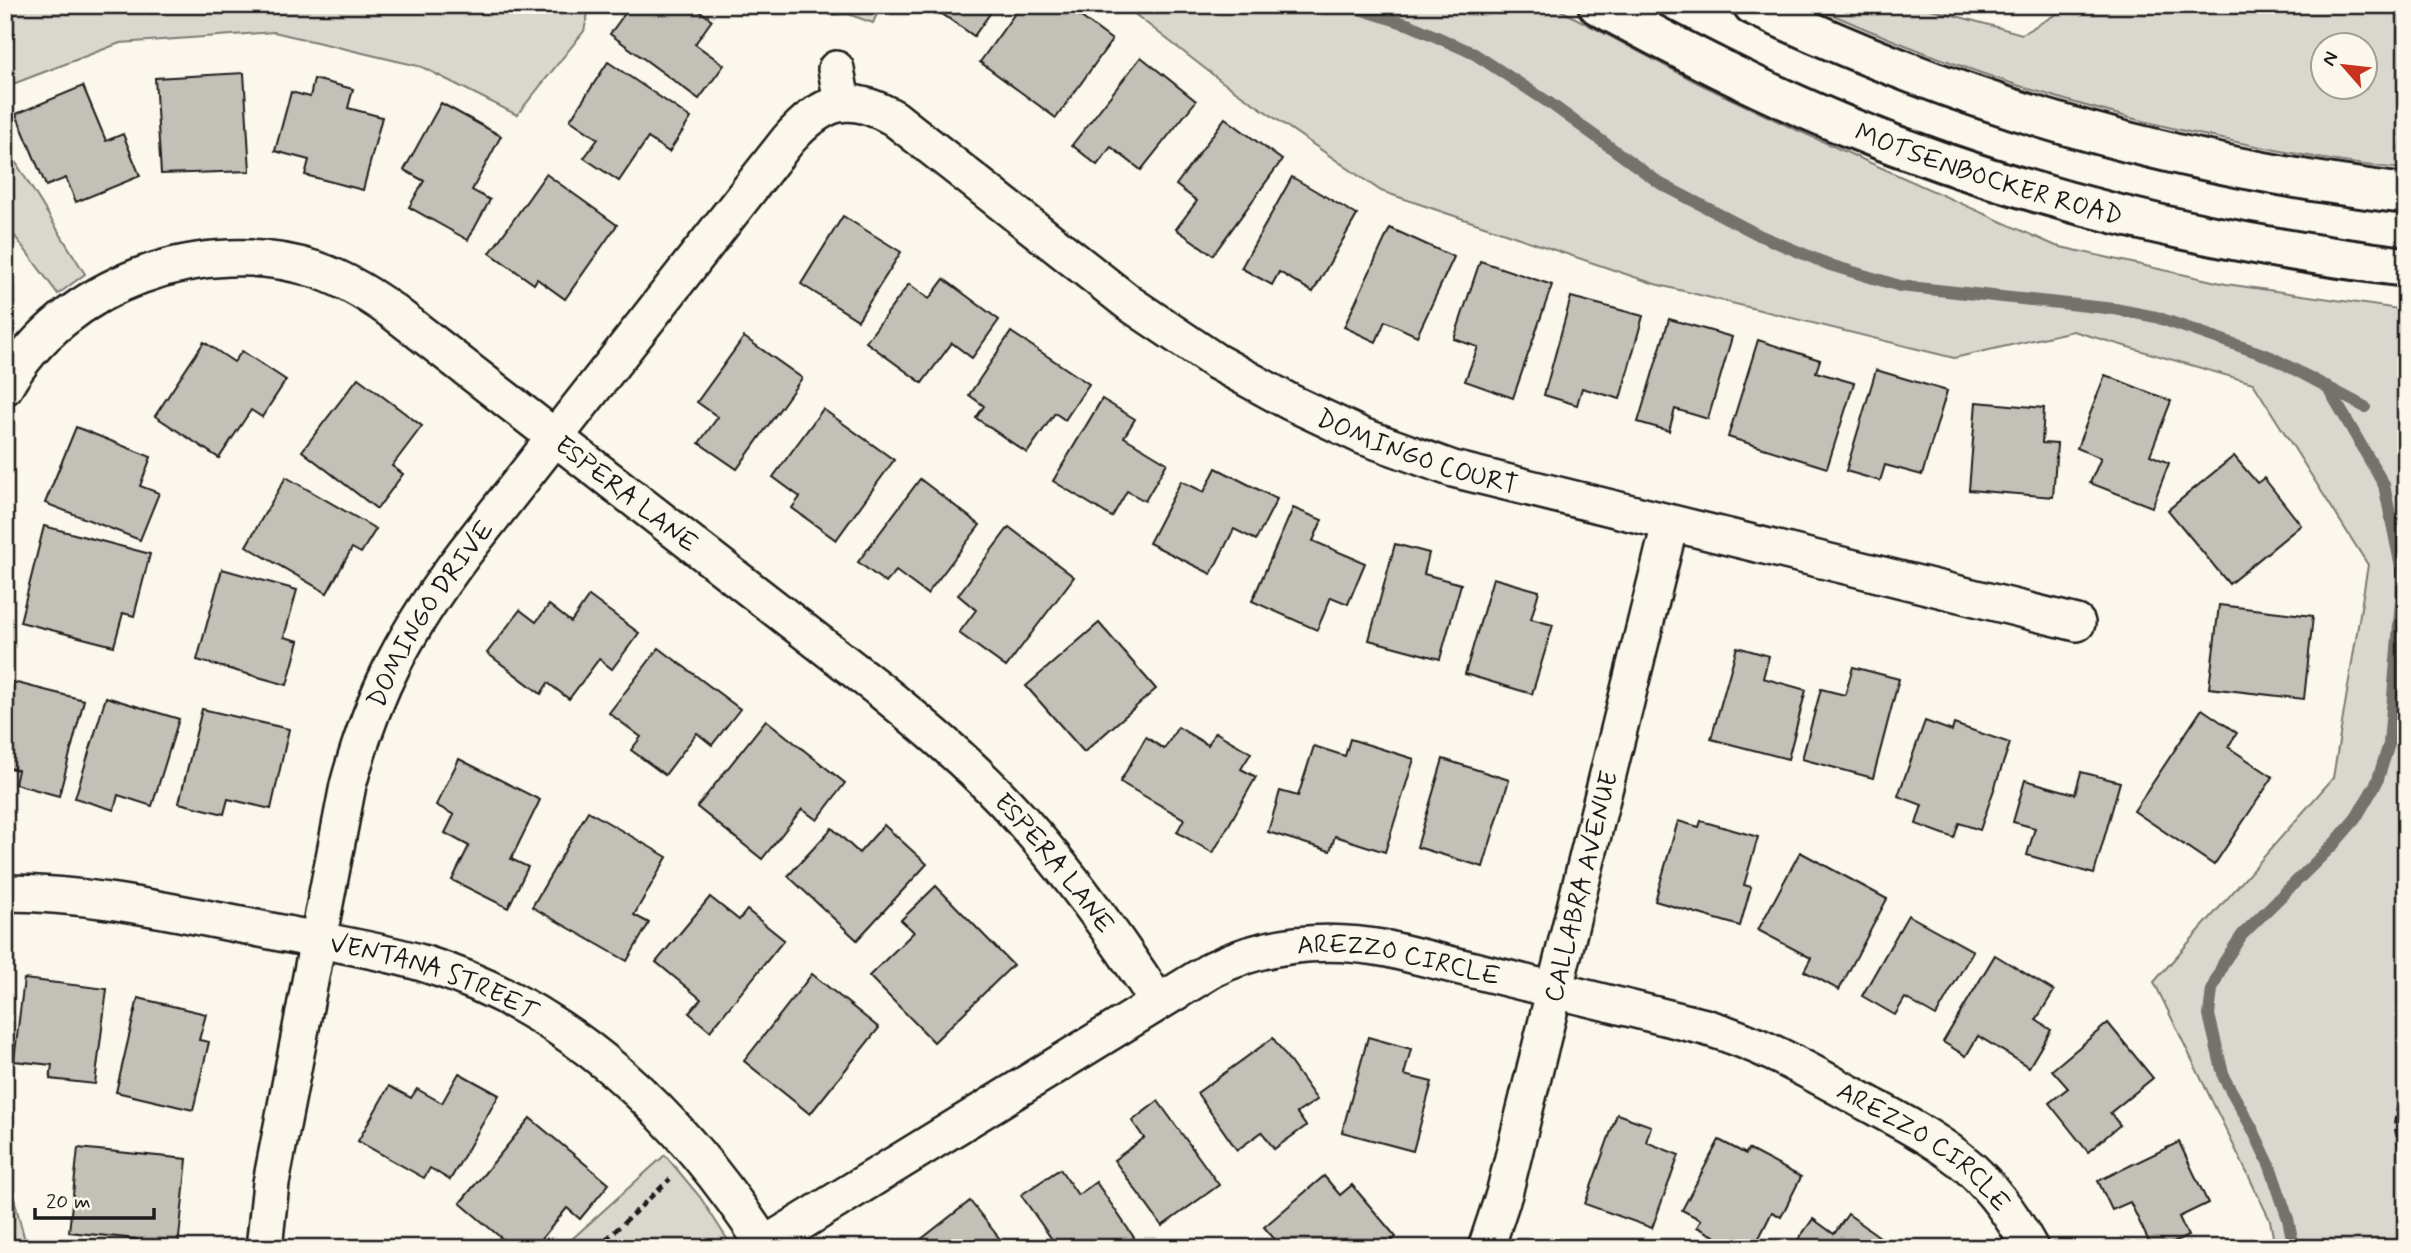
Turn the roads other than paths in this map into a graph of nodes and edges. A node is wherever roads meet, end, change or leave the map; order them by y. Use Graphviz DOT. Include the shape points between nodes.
graph roads {
  1 [pos="1598,5"];
  2 [pos="1753,5"];
  3 [pos="839,85"];
  4 [pos="2406,194"];
  5 [pos="2406,267"];
  6 [pos="5,387"];
  7 [pos="556,437"];
  8 [pos="1670,524"];
  9 [pos="2077,623"];
  10 [pos="5,893"];
  11 [pos="318,940"];
  12 [pos="1554,990"];
  13 [pos="1158,1002"];
  14 [pos="765,1246"];
  15 [pos="264,1248"];
  16 [pos="1486,1248"];
  17 [pos="2030,1248"];
  1 -- 5 [label="main road, MOTSENBOCKER ROAD" via="1795,105 1978,175 2056,199 2246,244"];
  2 -- 4 [label="main road" via="1893,67 2045,121 2246,170"];
  3 -- 7 [label="street, DOMINGO DRIVE" via="821,110 788,141"];
  3 -- 8 [label="street, DOMINGO COURT" via="894,118 1129,303 1271,392 1363,436 1453,469"];
  6 -- 7 [label="street, ESPERA LANE" via="55,327 106,292 174,266 257,259 317,270 369,295"];
  7 -- 11 [label="street, DOMINGO DRIVE" via="430,600 386,676 364,728 348,785"];
  7 -- 13 [label="street, ESPERA LANE" via="949,747 1038,839 1089,902"];
  8 -- 9 [label="street, DOMINGO COURT"];
  8 -- 12 [label="street, CALLABRA AVENUE"];
  10 -- 11 [label="street, VENTANA STREET" via="92,897"];
  11 -- 14 [label="street, VENTANA STREET" via="445,971 514,1001 573,1036 627,1080 682,1136"];
  11 -- 15 [label="street, DOMINGO DRIVE" via="271,1183"];
  12 -- 13 [label="street, AREZZO CIRCLE" via="1363,944 1313,943 1268,949 1229,961"];
  12 -- 16 [label="street, CALLABRA AVENUE" via="1504,1194"];
  12 -- 17 [label="street, AREZZO CIRCLE" via="1728,1034 1806,1069 1953,1154 1997,1197"];
  13 -- 14 [label="street, AREZZO CIRCLE"];
}
